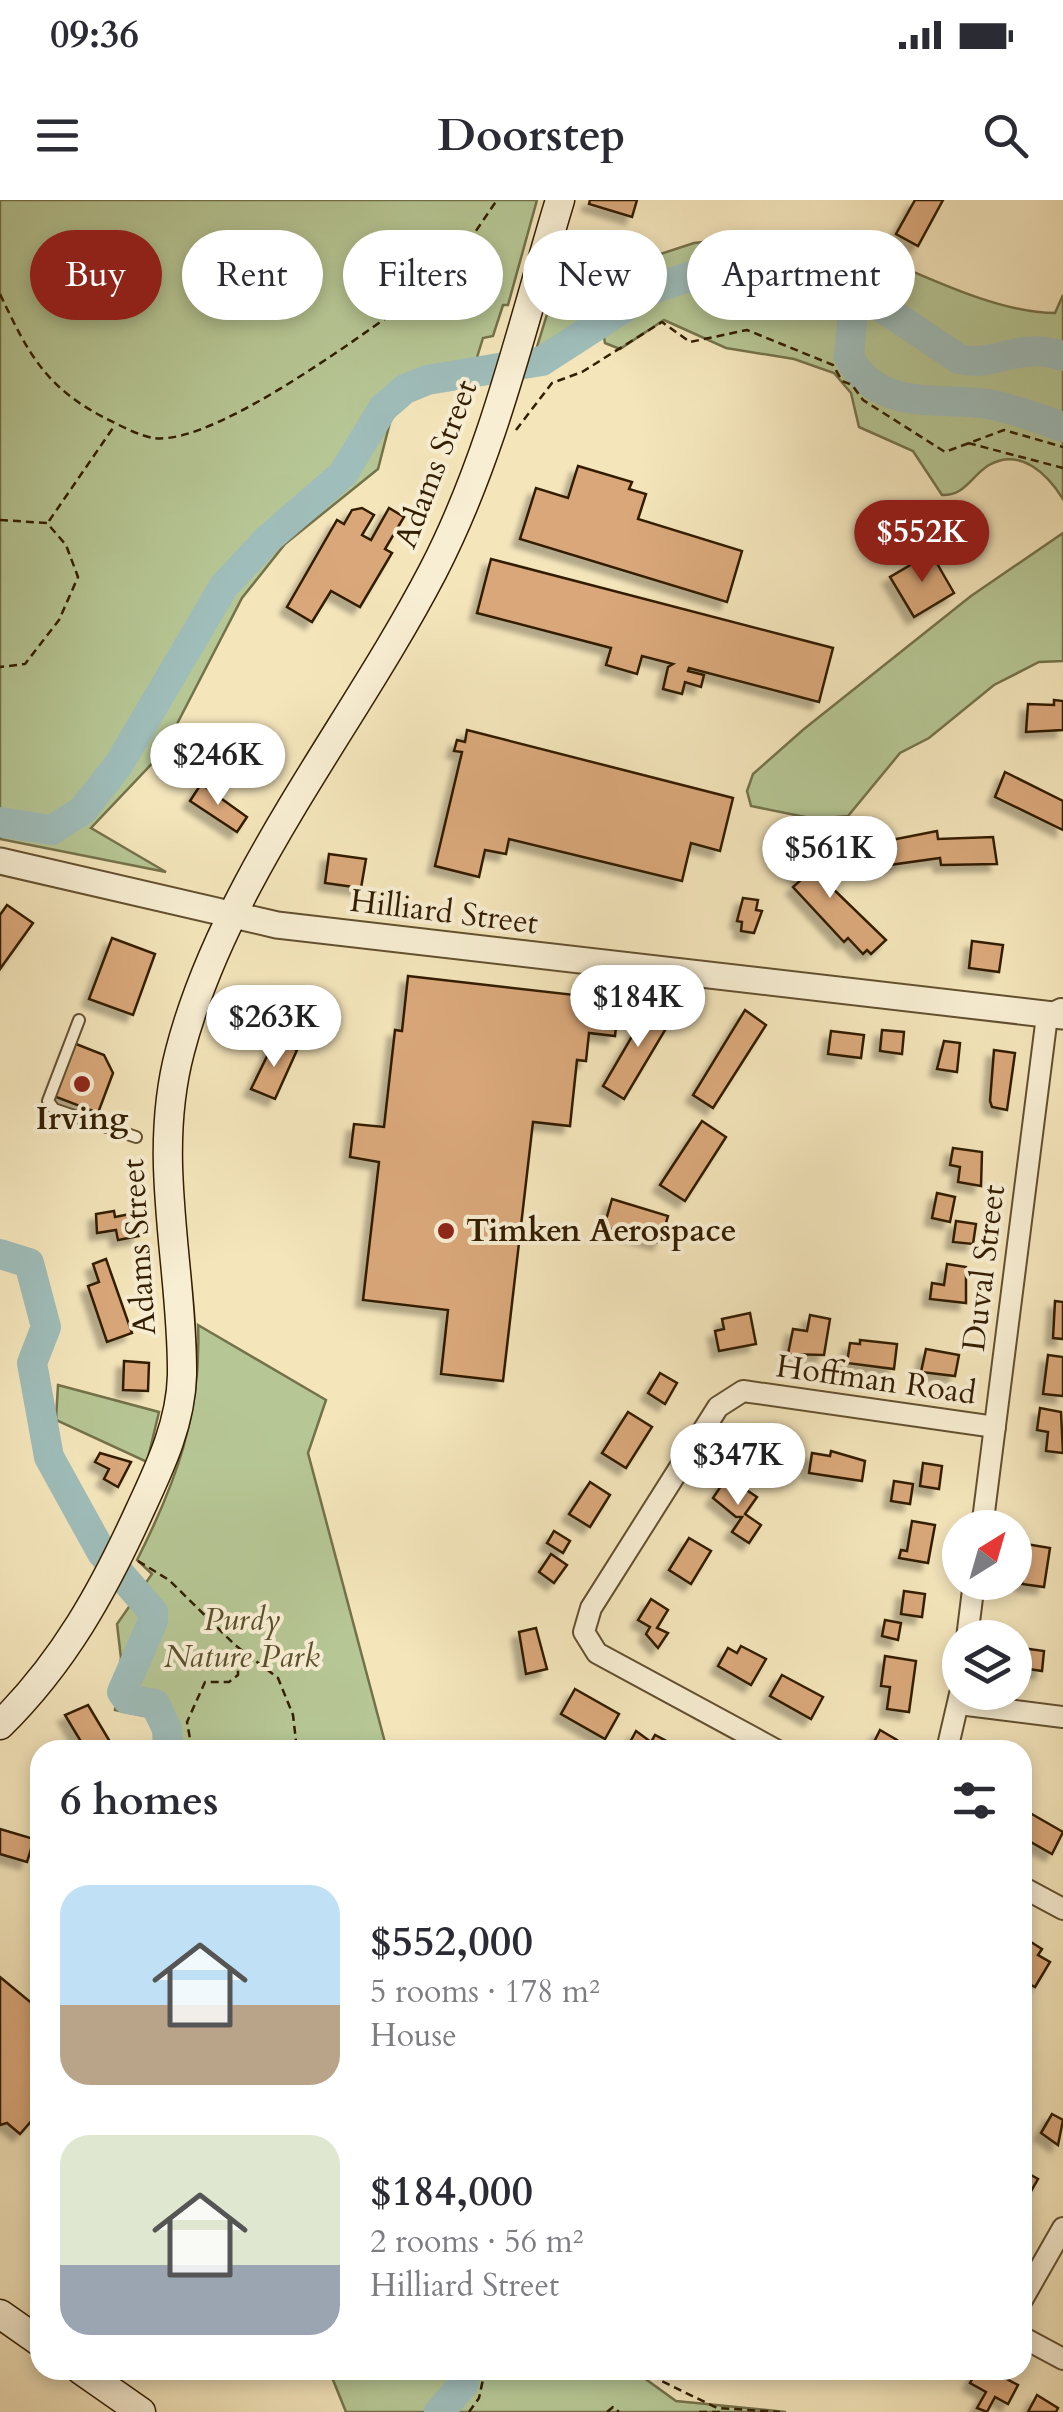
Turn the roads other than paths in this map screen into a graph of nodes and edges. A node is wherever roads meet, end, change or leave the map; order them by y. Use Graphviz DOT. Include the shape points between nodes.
graph roads {
  1 [pos="560,200"];
  2 [pos="0,861"];
  3 [pos="234,916"];
  4 [pos="1058,1013"];
  5 [pos="78,1020"];
  6 [pos="136,1137"];
  7 [pos="994,1426"];
  8 [pos="984,1510"];
  9 [pos="957,1710"];
  10 [pos="1025,1710"];
  11 [pos="1063,1717"];
  12 [pos="0,1725"];
  13 [pos="758,1740"];
  14 [pos="950,1740"];
  15 [pos="1032,1892"];
  16 [pos="1063,1909"];
  17 [pos="1063,2228"];
  18 [pos="1032,2282"];
  19 [pos="0,2314"];
  20 [pos="30,2335"];
  21 [pos="1032,2342"];
  22 [pos="1063,2359"];
  23 [pos="96,2380"];
  24 [pos="142,2412"];
  1 -- 3 [label="main road, Adams Street" via="476,475 432,572"];
  2 -- 3 [label="street, Hilliard Street"];
  3 -- 4 [label="street, Hilliard Street"];
  3 -- 12 [label="main road, Adams Street" via="180,1050 172,1094 166,1173 182,1380 175,1426 121,1563 76,1637"];
  4 -- 7 [label="street, Duval Street"];
  5 -- 6 [label="lane" via="48,1101 54,1109"];
  7 -- 8 [label="street, Duval Street"];
  7 -- 13 [label="street, Hoffman Road" via="743,1391 718,1407 592,1608 584,1632 597,1653"];
  9 -- 14 [label="street"];
  10 -- 11 [label="street"];
  15 -- 16 [label="street"];
  17 -- 18 [label="street"];
  19 -- 20 [label="main road"];
  21 -- 22 [label="street"];
  23 -- 24 [label="main road"];
}
